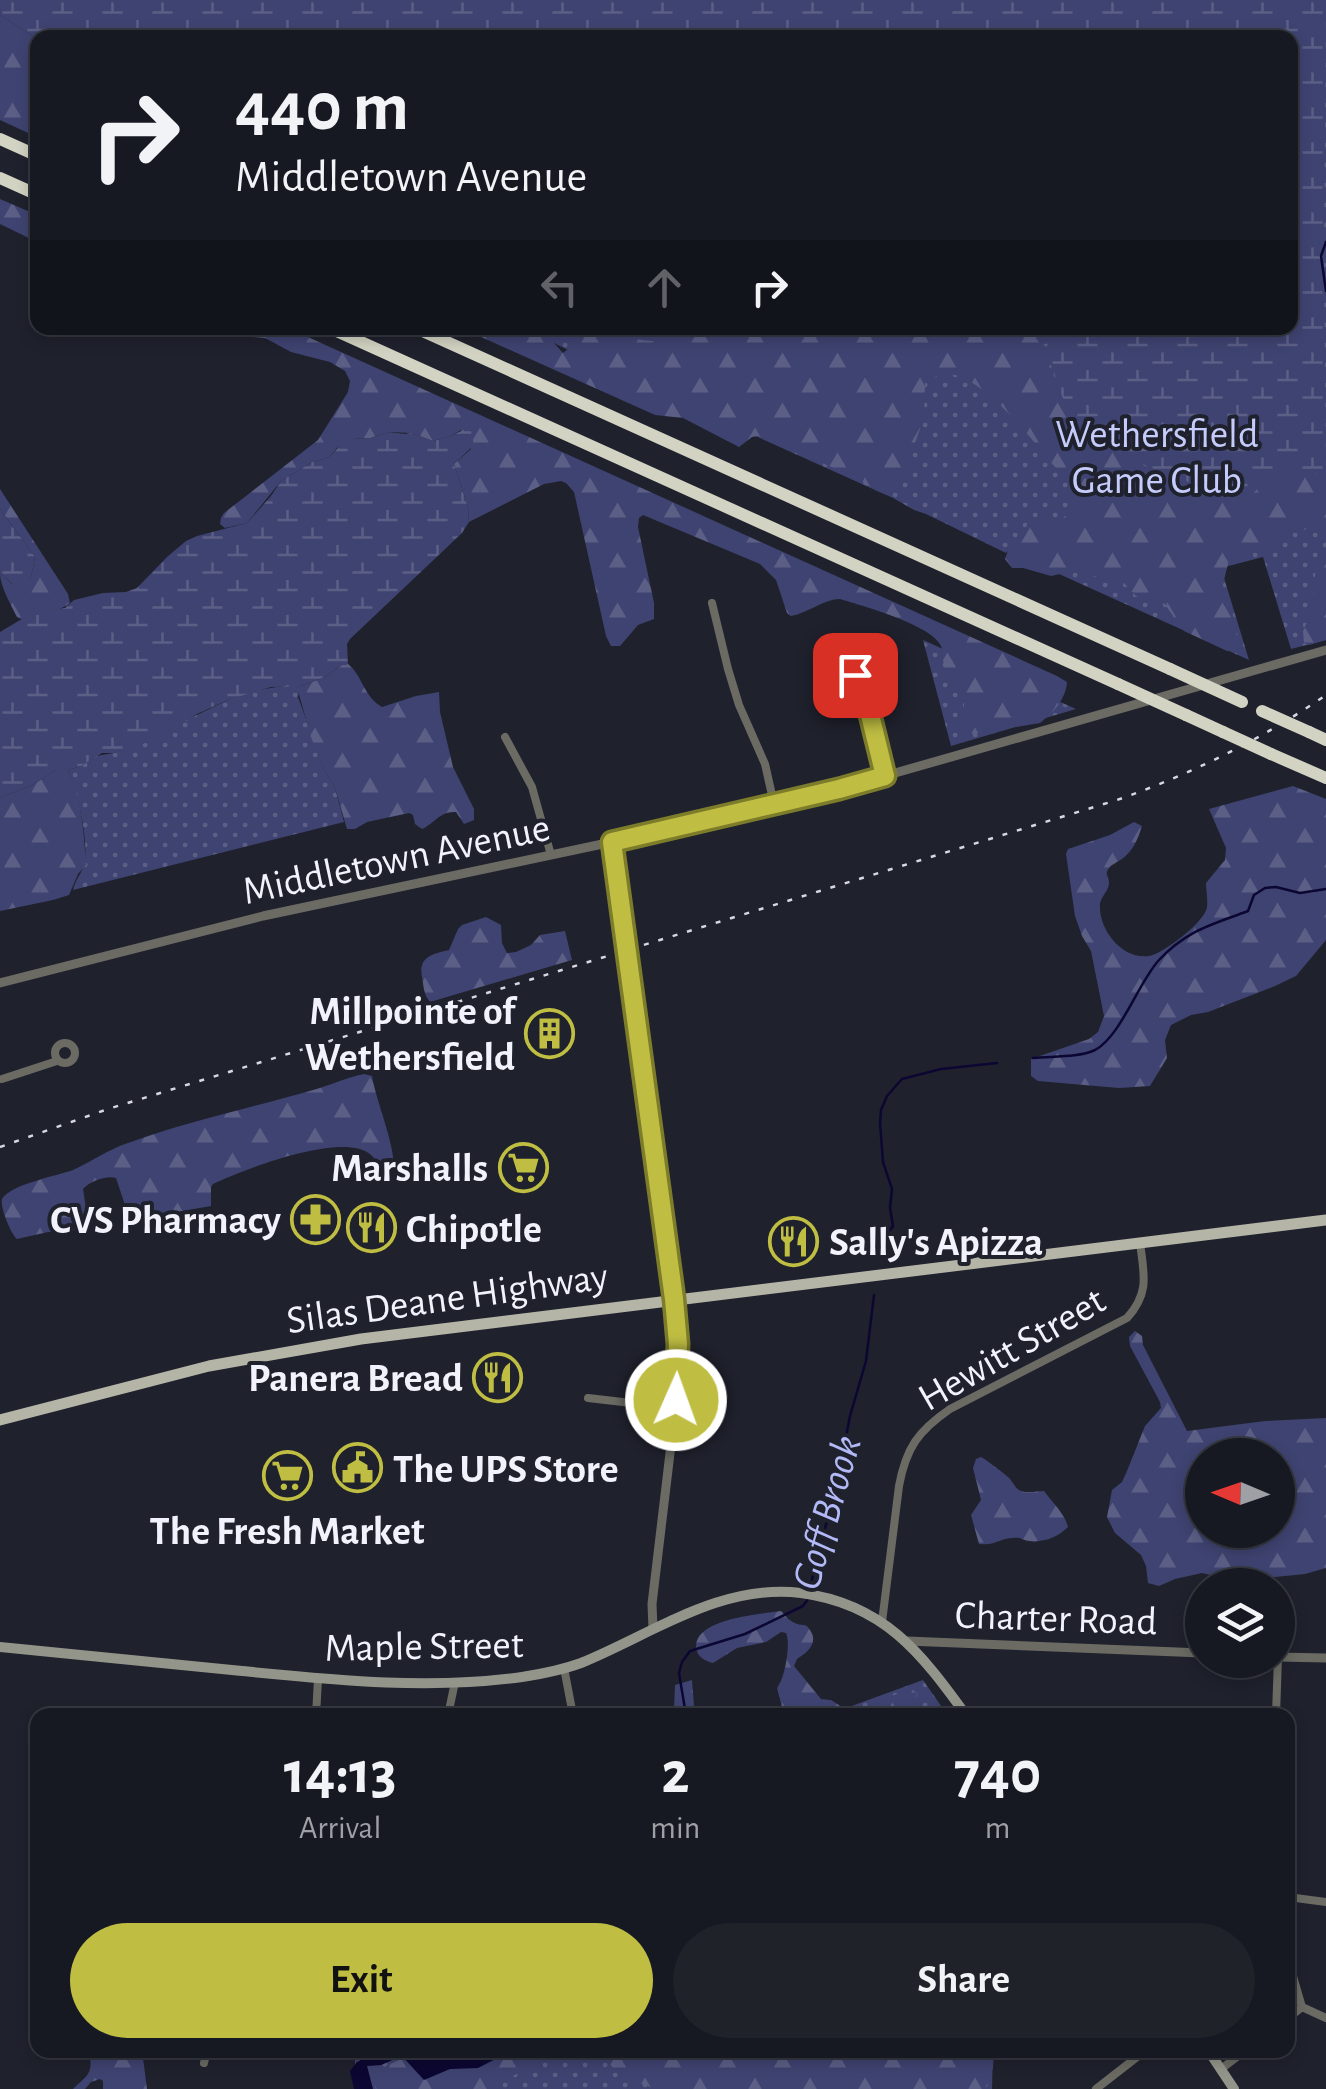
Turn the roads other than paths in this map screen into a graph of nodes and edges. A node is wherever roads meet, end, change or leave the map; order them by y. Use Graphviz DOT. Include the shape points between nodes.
graph roads {
  1 [pos="0,139"];
  2 [pos="30,152"];
  3 [pos="0,178"];
  4 [pos="30,191"];
  5 [pos="345,335"];
  6 [pos="431,335"];
  7 [pos="712,603"];
  8 [pos="1326,650"];
  9 [pos="855,675"];
  10 [pos="505,738"];
  11 [pos="1326,740"];
  12 [pos="885,776"];
  13 [pos="1326,778"];
  14 [pos="774,804"];
  15 [pos="612,842"];
  16 [pos="551,855"];
  17 [pos="0,983"];
  18 [pos="57,1060"];
  19 [pos="0,1064"];
  20 [pos="1,1079"];
  21 [pos="1326,1220"];
  22 [pos="1140,1243"];
  23 [pos="674,1299"];
  24 [pos="588,1398"];
  25 [pos="675,1408"];
  26 [pos="0,1420"];
  27 [pos="882,1622"];
  28 [pos="653,1630"];
  29 [pos="907,1641"];
  30 [pos="0,1647"];
  31 [pos="1185,1653"];
  32 [pos="1295,1657"];
  33 [pos="1326,1658"];
  34 [pos="564,1668"];
  35 [pos="1277,1678"];
  36 [pos="318,1679"];
  37 [pos="454,1682"];
  38 [pos="316,1708"];
  39 [pos="449,1708"];
  40 [pos="573,1708"];
  41 [pos="961,1708"];
  42 [pos="1276,1708"];
  43 [pos="1295,1898"];
  44 [pos="1326,1902"];
  45 [pos="1295,1982"];
  46 [pos="1302,2007"];
  47 [pos="1295,2012"];
  48 [pos="1326,2018"];
  49 [pos="205,2058"];
  50 [pos="1136,2058"];
  51 [pos="1213,2058"];
  52 [pos="1235,2058"];
  53 [pos="204,2063"];
  54 [pos="1221,2069"];
  55 [pos="1096,2089"];
  56 [pos="1234,2089"];
  1 -- 2 [label="highway"];
  3 -- 4 [label="highway"];
  5 -- 13 [label="highway, bridge"];
  6 -- 11 [label="highway, bridge"];
  7 -- 14 [label="street"];
  8 -- 12 [label="street, Middletown Avenue"];
  9 -- 12 [label="street"];
  10 -- 16 [label="street" via="532,787"];
  12 -- 14 [label="street, Middletown Avenue"];
  14 -- 15 [label="street, Middletown Avenue"];
  15 -- 16 [label="street, Middletown Avenue"];
  15 -- 23 [label="street"];
  16 -- 17 [label="street, Middletown Avenue" via="263,916"];
  18 -- 20 [label="street"];
  19 -- 20 [label="street"];
  21 -- 22 [label="main road, Silas Deane Highway"];
  22 -- 23 [label="main road, Silas Deane Highway"];
  22 -- 27 [label="street, Hewitt Street" via="1144,1289 1127,1318 950,1409 912,1444 899,1486"];
  23 -- 25 [label="street"];
  23 -- 26 [label="main road, Silas Deane Highway" via="304,1348"];
  24 -- 25 [label="street"];
  25 -- 28 [label="street"];
  27 -- 28 [label="main road, Maple Street" via="808,1594 760,1592 708,1605"];
  27 -- 29 [label="main road, Maple Street"];
  28 -- 34 [label="main road, Maple Street"];
  29 -- 31 [label="street, Charter Road"];
  29 -- 41 [label="main road, Maple Street"];
  30 -- 36 [label="main road, Maple Street"];
  32 -- 33 [label="street"];
  34 -- 37 [label="main road, Maple Street"];
  34 -- 40 [label="street"];
  35 -- 42 [label="street"];
  36 -- 37 [label="main road, Maple Street"];
  36 -- 38 [label="street"];
  37 -- 39 [label="street"];
  43 -- 44 [label="street"];
  45 -- 46 [label="street"];
  46 -- 47 [label="street"];
  46 -- 48 [label="street"];
  49 -- 53 [label="street"];
  50 -- 55 [label="street"];
  51 -- 54 [label="main road"];
  52 -- 54 [label="street"];
  54 -- 56 [label="main road"];
}
